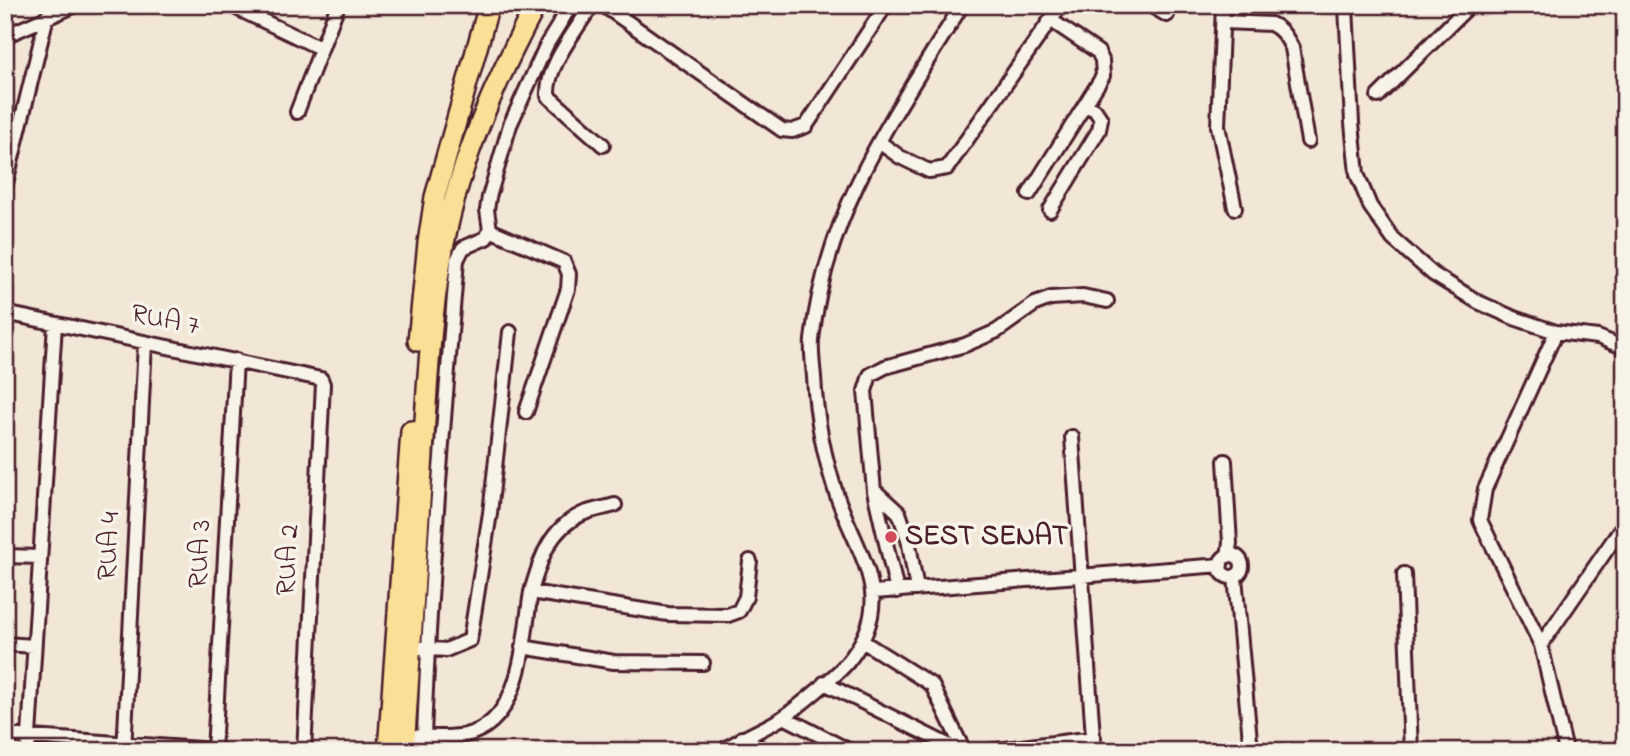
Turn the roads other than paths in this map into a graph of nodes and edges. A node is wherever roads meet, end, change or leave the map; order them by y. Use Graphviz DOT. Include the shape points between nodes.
graph roads {
  1 [pos="76,5"];
  2 [pos="230,5"];
  3 [pos="338,5"];
  4 [pos="489,5"];
  5 [pos="536,5"];
  6 [pos="571,5"];
  7 [pos="592,5"];
  8 [pos="603,5"];
  9 [pos="884,5"];
  10 [pos="962,5"];
  11 [pos="1150,5"];
  12 [pos="1223,5"];
  13 [pos="1471,5"];
  14 [pos="1345,6"];
  15 [pos="1055,10"];
  16 [pos="1167,15"];
  17 [pos="47,16"];
  18 [pos="1224,22"];
  19 [pos="5,36"];
  20 [pos="320,48"];
  21 [pos="1378,96"];
  22 [pos="1085,105"];
  23 [pos="297,112"];
  24 [pos="1308,141"];
  25 [pos="878,142"];
  26 [pos="603,145"];
  27 [pos="5,187"];
  28 [pos="1029,194"];
  29 [pos="1235,208"];
  30 [pos="1050,210"];
  31 [pos="490,230"];
  32 [pos="1107,301"];
  33 [pos="5,313"];
  34 [pos="55,324"];
  35 [pos="510,332"];
  36 [pos="1556,332"];
  37 [pos="145,343"];
  38 [pos="1625,348"];
  39 [pos="236,360"];
  40 [pos="315,376"];
  41 [pos="526,412"];
  42 [pos="1072,437"];
  43 [pos="1225,461"];
  44 [pos="874,491"];
  45 [pos="615,505"];
  46 [pos="1625,523"];
  47 [pos="5,556"];
  48 [pos="40,557"];
  49 [pos="750,561"];
  50 [pos="1227,567"];
  51 [pos="1404,575"];
  52 [pos="1083,576"];
  53 [pos="917,589"];
  54 [pos="897,591"];
  55 [pos="531,592"];
  56 [pos="874,593"];
  57 [pos="862,641"];
  58 [pos="5,645"];
  59 [pos="1541,645"];
  60 [pos="34,646"];
  61 [pos="522,647"];
  62 [pos="419,648"];
  63 [pos="703,663"];
  64 [pos="824,683"];
  65 [pos="784,717"];
  66 [pos="5,735"];
  67 [pos="29,737"];
  68 [pos="742,738"];
  69 [pos="411,741"];
  70 [pos="1094,745"];
  71 [pos="125,747"];
  72 [pos="214,750"];
  73 [pos="28,751"];
  74 [pos="304,751"];
  75 [pos="388,751"];
  76 [pos="722,751"];
  77 [pos="766,751"];
  78 [pos="850,751"];
  79 [pos="962,751"];
  80 [pos="989,751"];
  81 [pos="1251,751"];
  82 [pos="1411,751"];
  83 [pos="1566,751"];
  1 -- 17 [label="street"];
  2 -- 20 [label="street"];
  3 -- 20 [label="street"];
  4 -- 75 [label="highway" via="435,197 428,243"];
  5 -- 62 [label="highway" via="484,114 454,201 444,250 429,353"];
  6 -- 31 [label="street" via="509,125 489,197"];
  7 -- 26 [label="street" via="547,85 548,96"];
  8 -- 9 [label="street" via="782,130 792,131 806,126"];
  10 -- 25 [label="street"];
  11 -- 16 [label="street"];
  12 -- 18 [label="street"];
  13 -- 21 [label="street"];
  14 -- 36 [label="street" via="1357,174 1370,206 1393,239 1433,274 1478,302"];
  15 -- 22 [label="street" via="1102,60 1103,76"];
  15 -- 25 [label="street" via="947,168 929,171"];
  17 -- 19 [label="street"];
  17 -- 27 [label="street"];
  18 -- 24 [label="street" via="1271,24 1286,36"];
  18 -- 29 [label="street" via="1219,127"];
  20 -- 23 [label="street"];
  22 -- 28 [label="street"];
  22 -- 30 [label="street" via="1101,119 1098,130"];
  25 -- 56 [label="street" via="833,238 811,344 817,419 837,496 867,564"];
  31 -- 41 [label="street" via="564,262 569,274 568,289"];
  31 -- 62 [label="street" via="486,237 463,248 457,260"];
  32 -- 44 [label="street" via="1083,296 1051,298 965,345 870,374 865,391"];
  33 -- 34 [label="street, RUA 7"];
  34 -- 37 [label="street, RUA 7"];
  34 -- 48 [label="street"];
  35 -- 62 [label="street" via="470,640 446,650"];
  36 -- 38 [label="street" via="1598,337"];
  36 -- 59 [label="street" via="1485,489 1480,520"];
  37 -- 39 [label="street, RUA 7"];
  37 -- 71 [label="street, RUA 4"];
  39 -- 40 [label="street, RUA 7"];
  39 -- 72 [label="street, RUA 3"];
  40 -- 74 [label="street, RUA 2" via="323,384"];
  42 -- 52 [label="street"];
  43 -- 50 [label="street"];
  44 -- 53 [label="street" via="899,513"];
  44 -- 54 [label="street"];
  45 -- 55 [label="street" via="581,514 555,533 541,555"];
  46 -- 59 [label="street"];
  47 -- 48 [label="street"];
  48 -- 60 [label="street"];
  49 -- 55 [label="street" via="746,597 739,611 728,615 668,614"];
  50 -- 52 [label="street"];
  50 -- 81 [label="street"];
  51 -- 82 [label="street"];
  52 -- 53 [label="street"];
  52 -- 70 [label="street"];
  53 -- 54 [label="street"];
  54 -- 56 [label="street"];
  55 -- 61 [label="street"];
  56 -- 57 [label="street"];
  57 -- 64 [label="street" via="846,664"];
  57 -- 79 [label="street" via="932,685"];
  58 -- 60 [label="street"];
  59 -- 83 [label="street"];
  60 -- 67 [label="street"];
  61 -- 63 [label="street" via="614,662"];
  61 -- 69 [label="street" via="514,692 491,725 465,735"];
  62 -- 69 [label="highway"];
  64 -- 65 [label="street"];
  64 -- 79 [label="street"];
  65 -- 68 [label="street"];
  65 -- 78 [label="street"];
  66 -- 67 [label="street"];
  67 -- 71 [label="street"];
  67 -- 73 [label="street"];
  68 -- 76 [label="street"];
  68 -- 77 [label="street"];
  70 -- 80 [label="street"];
  71 -- 72 [label="street"];
}
